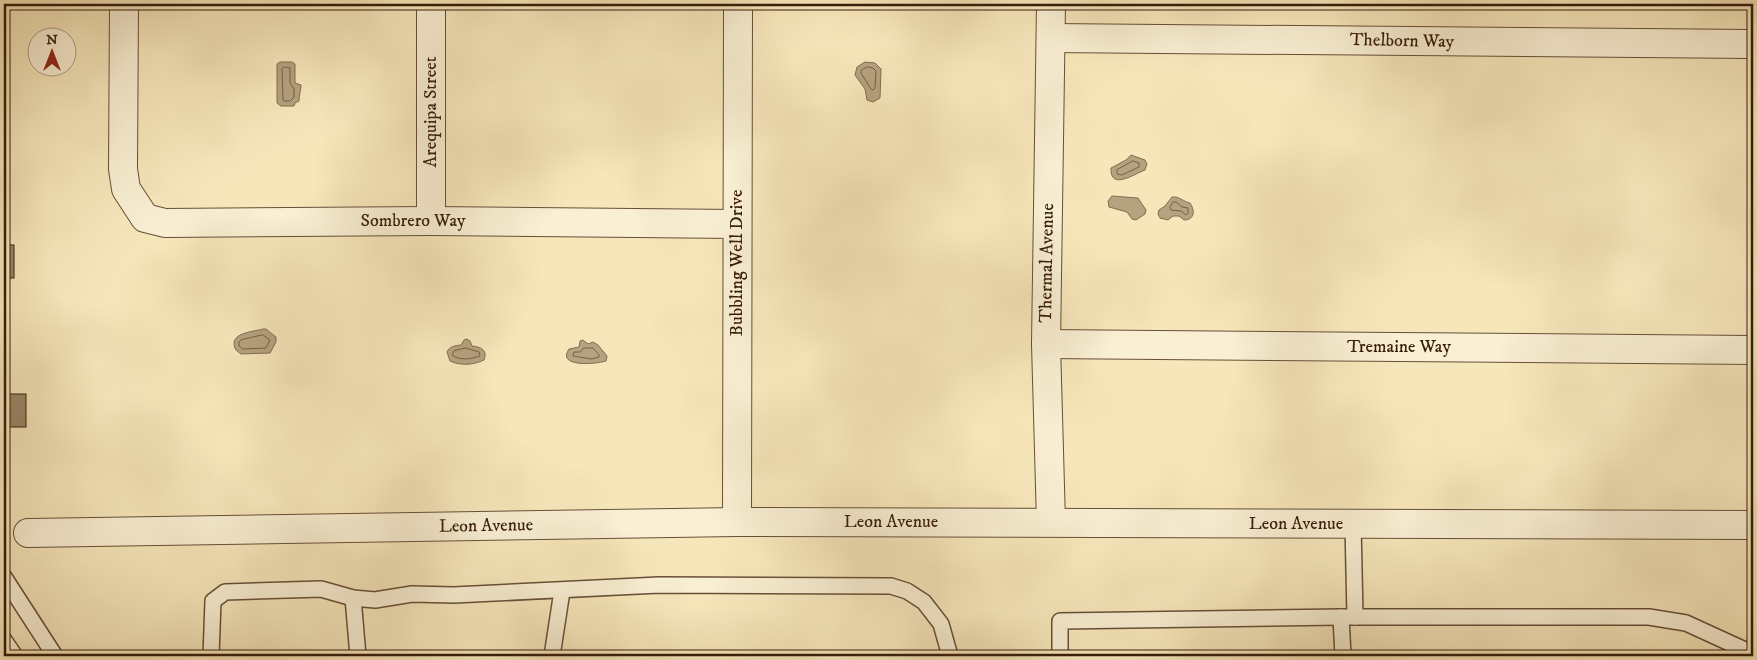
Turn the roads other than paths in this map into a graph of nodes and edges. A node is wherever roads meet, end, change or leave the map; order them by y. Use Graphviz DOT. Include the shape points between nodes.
graph roads {
  1 [pos="124,4"];
  2 [pos="431,4"];
  3 [pos="738,4"];
  4 [pos="1051,4"];
  5 [pos="1051,38"];
  6 [pos="1753,44"];
  7 [pos="431,221"];
  8 [pos="737,224"];
  9 [pos="1046,344"];
  10 [pos="1753,350"];
  11 [pos="737,522"];
  12 [pos="1051,522"];
  13 [pos="1353,524"];
  14 [pos="1753,524"];
  15 [pos="28,533"];
  16 [pos="4,577"];
  17 [pos="562,591"];
  18 [pos="353,598"];
  19 [pos="1348,617"];
  20 [pos="1745,650"];
  21 [pos="55,656"];
  22 [pos="210,656"];
  23 [pos="358,656"];
  24 [pos="552,656"];
  25 [pos="950,656"];
  26 [pos="1060,656"];
  27 [pos="1343,656"];
  1 -- 7 [label="street, Sombrero Way" via="123,169 126,189 145,218 165,222"];
  2 -- 7 [label="street, Arequipa Street"];
  3 -- 8 [label="street, Bubbling Well Drive"];
  4 -- 5 [label="street, Thermal Avenue"];
  5 -- 6 [label="street, Thelborn Way"];
  5 -- 9 [label="street, Thermal Avenue"];
  7 -- 8 [label="street, Sombrero Way"];
  8 -- 11 [label="street, Bubbling Well Drive"];
  9 -- 10 [label="street, Tremaine Way"];
  9 -- 12 [label="street, Thermal Avenue"];
  11 -- 12 [label="street, Leon Avenue"];
  11 -- 15 [label="street, Leon Avenue"];
  12 -- 13 [label="street, Leon Avenue"];
  13 -- 14 [label="street, Leon Avenue"];
  13 -- 19 [label="lane"];
  16 -- 21 [label="lane"];
  17 -- 18 [label="lane" via="454,596 412,594 375,600"];
  17 -- 24 [label="lane"];
  17 -- 25 [label="lane" via="658,585 891,586 924,602 941,624"];
  18 -- 22 [label="lane" via="321,589 226,592 213,601"];
  18 -- 23 [label="lane"];
  19 -- 20 [label="lane" via="1649,617 1686,623"];
  19 -- 26 [label="lane" via="1060,621"];
  19 -- 27 [label="lane"];
}
